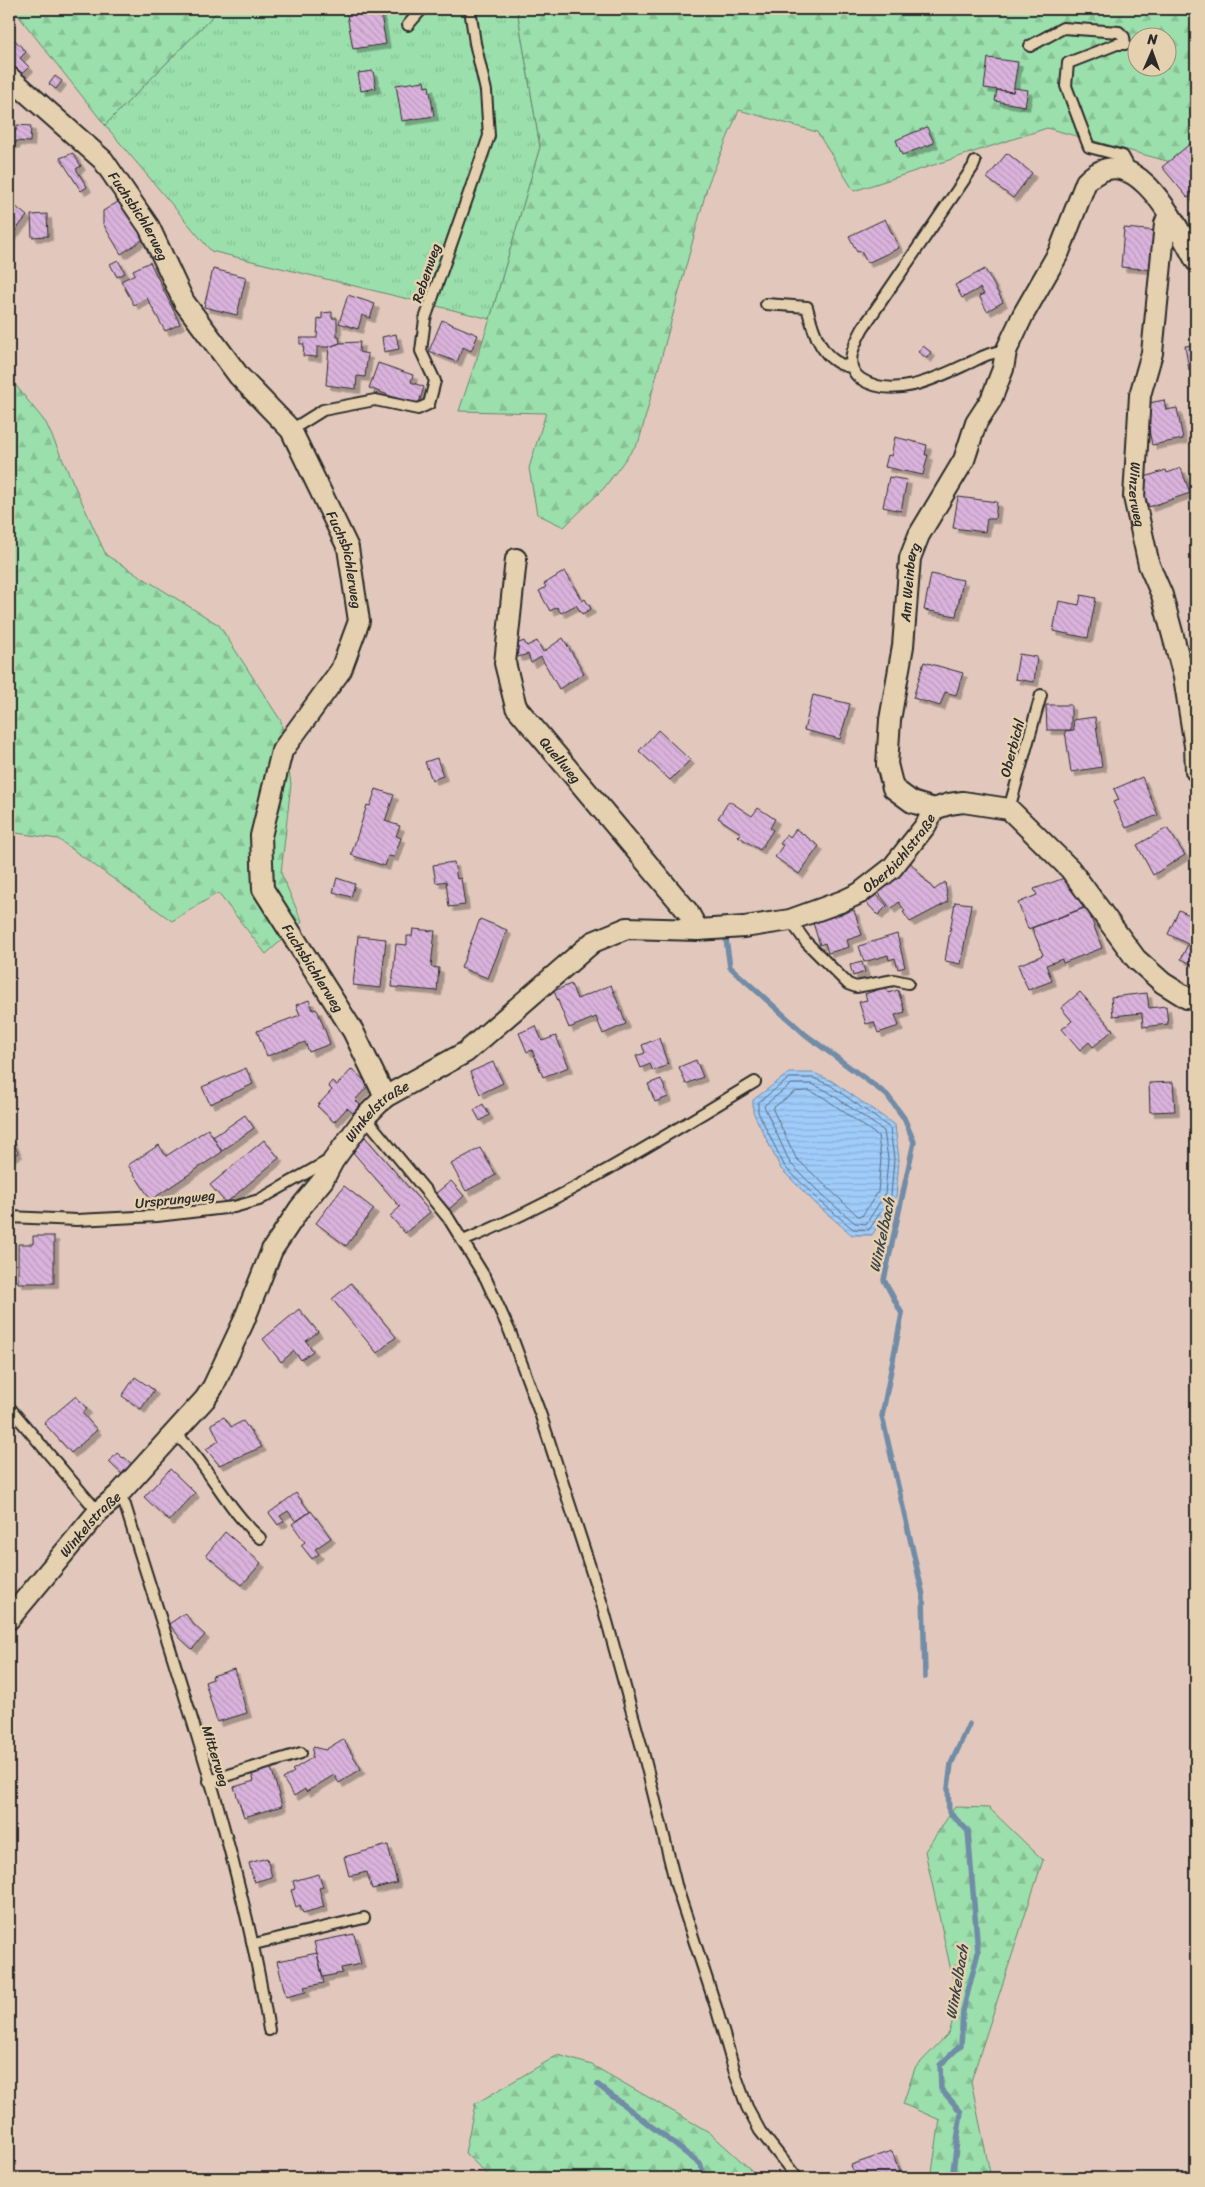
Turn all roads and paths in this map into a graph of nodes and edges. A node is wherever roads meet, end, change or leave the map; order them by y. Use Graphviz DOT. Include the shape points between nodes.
graph roads {
  1 [pos="422,9"];
  2 [pos="470,9"];
  3 [pos="408,25"];
  4 [pos="1030,46"];
  5 [pos="9,77"];
  6 [pos="975,162"];
  7 [pos="1134,174"];
  8 [pos="1169,214"];
  9 [pos="1196,261"];
  10 [pos="766,304"];
  11 [pos="1006,351"];
  12 [pos="851,367"];
  13 [pos="291,430"];
  14 [pos="516,559"];
  15 [pos="1041,695"];
  16 [pos="1196,772"];
  17 [pos="934,809"];
  18 [pos="1009,809"];
  19 [pos="790,920"];
  20 [pos="698,930"];
  21 [pos="908,983"];
  22 [pos="1196,1000"];
  23 [pos="755,1082"];
  24 [pos="385,1097"];
  25 [pos="366,1118"];
  26 [pos="333,1161"];
  27 [pos="9,1217"];
  28 [pos="463,1241"];
  29 [pos="9,1407"];
  30 [pos="175,1433"];
  31 [pos="118,1495"];
  32 [pos="98,1512"];
  33 [pos="260,1538"];
  34 [pos="9,1619"];
  35 [pos="301,1753"];
  36 [pos="209,1781"];
  37 [pos="364,1918"];
  38 [pos="254,1944"];
  39 [pos="269,2030"];
  40 [pos="797,2178"];
  1 -- 3 [label="lane"];
  2 -- 13 [label="lane, Rebenweg" via="474,43 486,91 489,136 425,319 421,351 434,381 429,404 418,409 375,400 323,410"];
  4 -- 7 [label="lane" via="1063,28 1119,32 1124,37 1125,44 1117,44 1068,63 1066,86 1089,147 1123,156"];
  5 -- 13 [label="street, Fuchsbichlerweg" via="103,160 149,227 184,302 239,376"];
  6 -- 12 [label="lane" via="864,328 852,351"];
  7 -- 8 [label="street, Am Weinberg" via="1150,186"];
  7 -- 11 [label="street, Am Weinberg" via="1110,169 1095,173 1086,182 1059,252"];
  8 -- 9 [label="street, Am Weinberg"];
  8 -- 16 [label="street, Winzerweg" via="1165,224 1152,354 1140,396 1134,497 1149,565 1162,595 1184,677"];
  10 -- 12 [label="lane" via="807,307 826,354"];
  11 -- 12 [label="lane" via="989,353 921,384 891,388 865,382 854,374"];
  11 -- 17 [label="street, Am Weinberg" via="1003,369 991,400 976,423 964,460 919,535 908,566 903,646 890,720 887,764 893,788 912,802"];
  13 -- 24 [label="street, Fuchsbichlerweg" via="348,548 359,621 341,670 282,751 261,836 263,889 353,1031"];
  14 -- 20 [label="street, Quellweg" via="505,663 516,707 688,912"];
  15 -- 18 [label="lane, Oberbichl"];
  17 -- 18 [label="street, Oberbichlstraße" via="963,802"];
  17 -- 19 [label="street, Oberbichlstraße" via="926,825 892,868 860,893"];
  18 -- 22 [label="street" via="1070,868 1136,959 1163,983"];
  19 -- 20 [label="street, Oberbichlstraße"];
  19 -- 21 [label="lane" via="806,942 848,984"];
  20 -- 24 [label="street, Winkelstraße" via="626,928 593,942 466,1052"];
  23 -- 28 [label="lane" via="629,1158 534,1209"];
  24 -- 25 [label="street, Winkelstraße"];
  25 -- 26 [label="street, Winkelstraße"];
  25 -- 28 [label="lane"];
  26 -- 27 [label="lane, Ursprungweg" via="260,1200 234,1207 157,1216 77,1220"];
  26 -- 30 [label="street, Winkelstraße" via="272,1250 213,1387"];
  28 -- 40 [label="lane" via="486,1279 510,1332 544,1425 603,1607 676,1885 747,2107 760,2131"];
  29 -- 32 [label="lane"];
  30 -- 31 [label="street, Winkelstraße"];
  30 -- 33 [label="lane" via="190,1446"];
  31 -- 32 [label="street, Winkelstraße"];
  31 -- 36 [label="lane, Mitterweg" via="125,1505"];
  32 -- 34 [label="street, Winkelstraße"];
  35 -- 36 [label="lane"];
  36 -- 38 [label="lane, Mitterweg"];
  37 -- 38 [label="lane"];
  38 -- 39 [label="lane, Mitterweg"];
}
